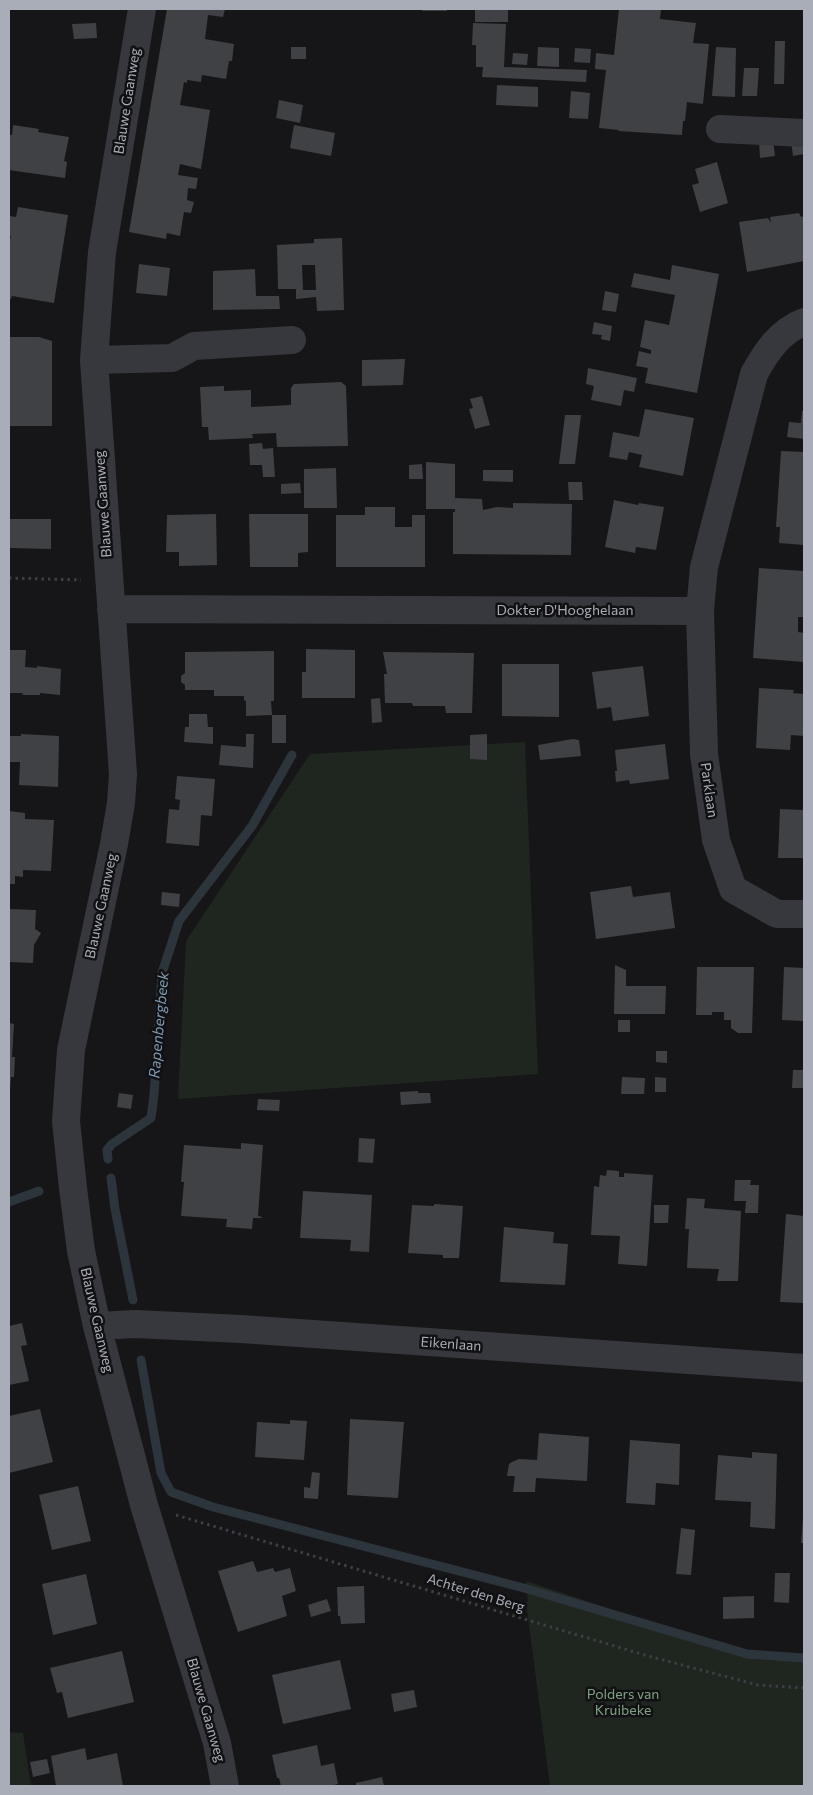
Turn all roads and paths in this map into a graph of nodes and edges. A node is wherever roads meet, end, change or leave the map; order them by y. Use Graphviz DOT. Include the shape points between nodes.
graph roads {
  1 [pos="142,9"];
  2 [pos="720,129"];
  3 [pos="804,133"];
  4 [pos="804,322"];
  5 [pos="292,340"];
  6 [pos="94,360"];
  7 [pos="9,578"];
  8 [pos="109,581"];
  9 [pos="111,609"];
  10 [pos="700,611"];
  11 [pos="804,914"];
  12 [pos="97,1326"];
  13 [pos="804,1368"];
  14 [pos="144,1505"];
  15 [pos="804,1688"];
  16 [pos="225,1786"];
  1 -- 6 [label="street, Blauwe Gaanweg" via="102,252"];
  2 -- 3 [label="street"];
  4 -- 10 [label="street" via="792,326 776,340 754,374 704,567"];
  5 -- 6 [label="street" via="194,346 172,358"];
  6 -- 8 [label="street, Blauwe Gaanweg"];
  7 -- 8 [label="path"];
  8 -- 9 [label="street, Blauwe Gaanweg"];
  9 -- 10 [label="street, Dokter D'Hooghelaan"];
  9 -- 12 [label="street, Blauwe Gaanweg" via="122,793 71,1050 66,1121 81,1251"];
  10 -- 11 [label="street, Parklaan" via="704,754 716,840 733,889 777,914"];
  12 -- 13 [label="street, Eikenlaan" via="135,1324 241,1329"];
  12 -- 14 [label="street, Blauwe Gaanweg"];
  14 -- 15 [label="path, Achter den Berg" via="709,1673 758,1685"];
  14 -- 16 [label="street, Blauwe Gaanweg" via="217,1743"];
}
